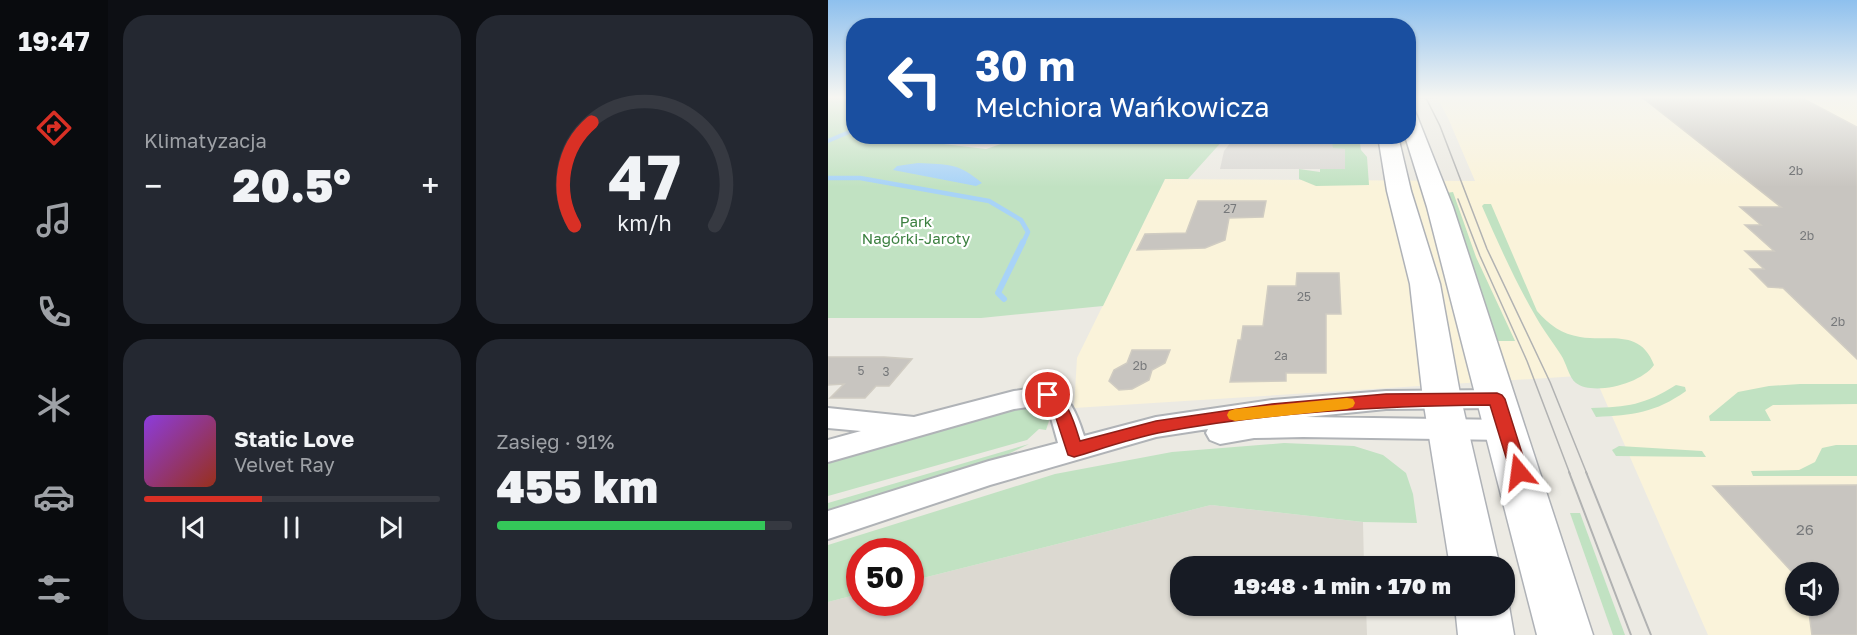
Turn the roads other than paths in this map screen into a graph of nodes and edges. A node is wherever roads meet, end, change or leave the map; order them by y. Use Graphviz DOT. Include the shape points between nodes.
graph roads {
  1 [pos="1416,139"];
  2 [pos="1390,144"];
  3 [pos="1446,414"];
  4 [pos="1502,414"];
  5 [pos="828,418"];
  6 [pos="917,427"];
  7 [pos="1074,450"];
  8 [pos="828,451"];
  9 [pos="828,525"];
  10 [pos="1473,556"];
  11 [pos="1483,616"];
  12 [pos="1486,635"];
  13 [pos="1564,635"];
  1 -- 4 [label="main road"];
  2 -- 3 [label="main road" via="1425,284"];
  3 -- 4 [label="street"];
  3 -- 7 [label="street" via="1254,428"];
  3 -- 10 [label="main road"];
  4 -- 13 [label="main road"];
  5 -- 6 [label="street"];
  6 -- 7 [label="street" via="1014,400 1048,395 1064,416"];
  6 -- 8 [label="street"];
  7 -- 9 [label="street"];
  11 -- 12 [label="main road"];
}
